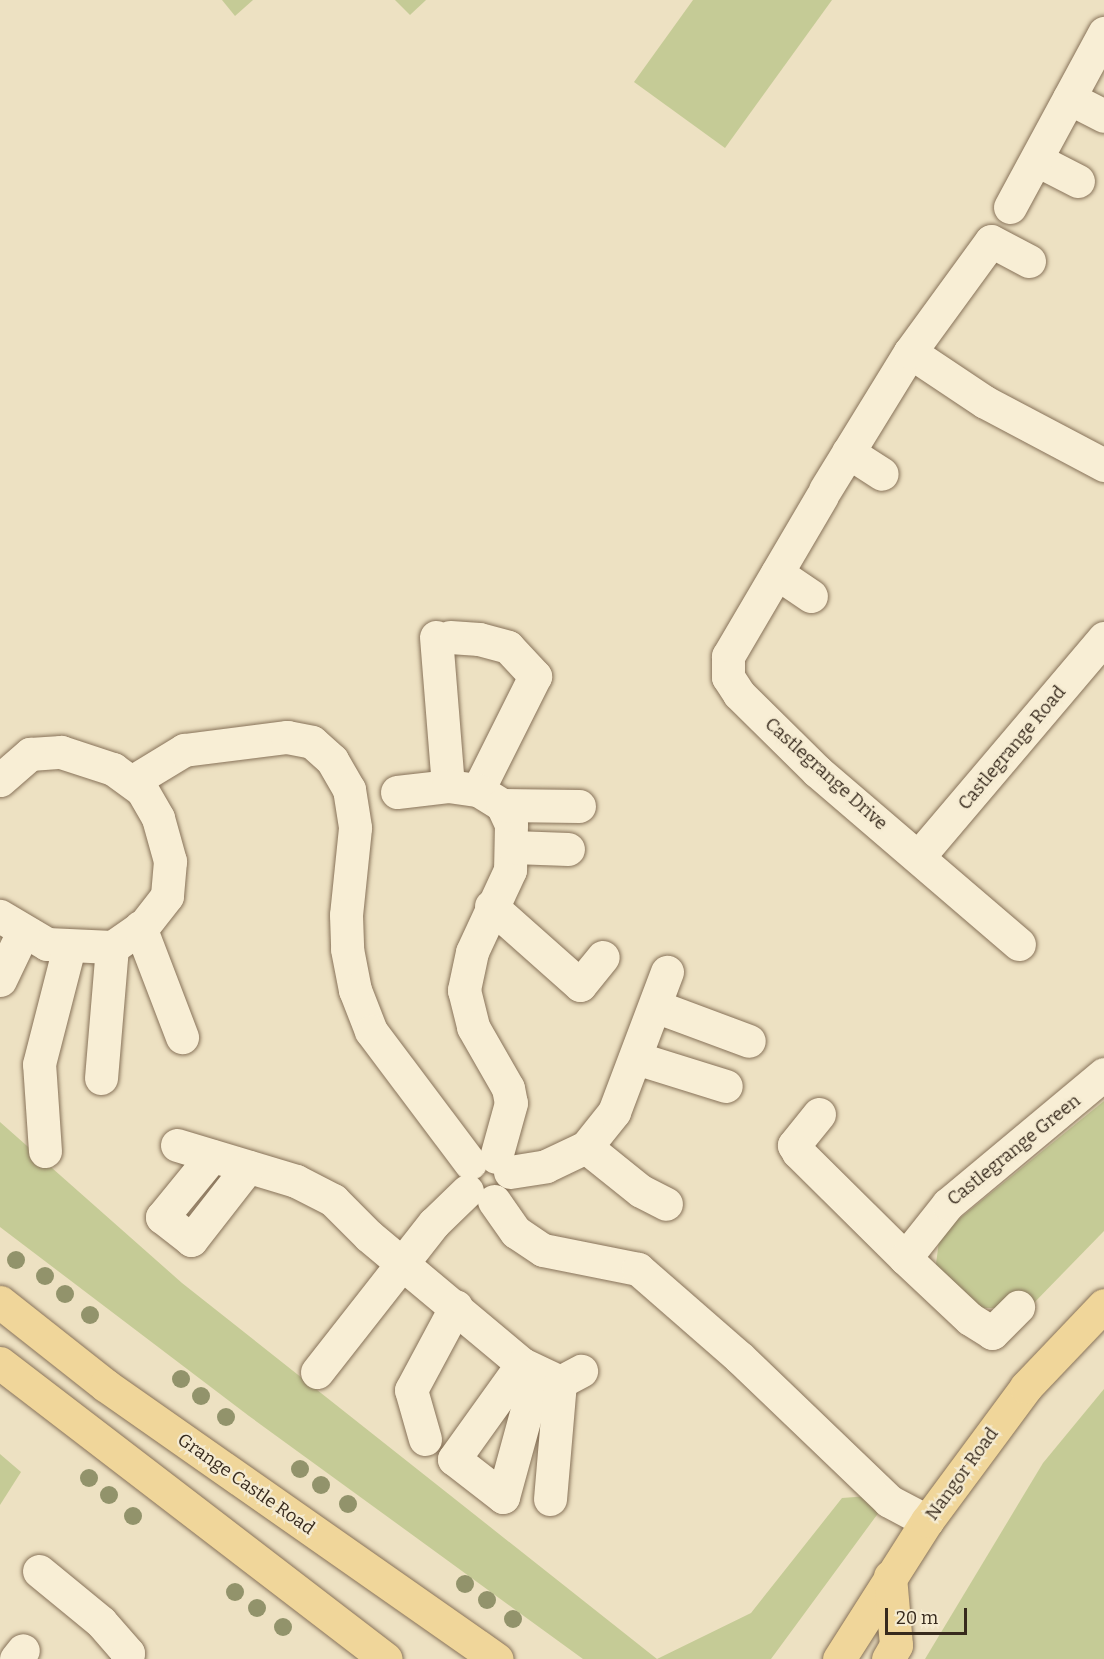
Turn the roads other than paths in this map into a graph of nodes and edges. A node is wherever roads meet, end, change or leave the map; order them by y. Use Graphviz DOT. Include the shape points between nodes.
graph roads {
  1 [pos="1104,33"];
  2 [pos="1069,98"];
  3 [pos="1104,116"];
  4 [pos="1037,160"];
  5 [pos="1078,181"];
  6 [pos="1010,207"];
  7 [pos="1029,261"];
  8 [pos="909,352"];
  9 [pos="848,452"];
  10 [pos="1104,465"];
  11 [pos="882,474"];
  12 [pos="777,573"];
  13 [pos="811,596"];
  14 [pos="1104,638"];
  15 [pos="1,778"];
  16 [pos="133,781"];
  17 [pos="397,792"];
  18 [pos="476,794"];
  19 [pos="579,806"];
  20 [pos="513,848"];
  21 [pos="568,849"];
  22 [pos="919,856"];
  23 [pos="491,906"];
  24 [pos="12,924"];
  25 [pos="140,927"];
  26 [pos="1019,944"];
  27 [pos="69,947"];
  28 [pos="112,947"];
  29 [pos="603,957"];
  30 [pos="667,972"];
  31 [pos="0,980"];
  32 [pos="655,1006"];
  33 [pos="182,1037"];
  34 [pos="749,1041"];
  35 [pos="636,1058"];
  36 [pos="1104,1074"];
  37 [pos="101,1078"];
  38 [pos="726,1086"];
  39 [pos="819,1114"];
  40 [pos="177,1145"];
  41 [pos="586,1147"];
  42 [pos="45,1151"];
  43 [pos="212,1155"];
  44 [pos="248,1167"];
  45 [pos="488,1177"];
  46 [pos="666,1204"];
  47 [pos="905,1257"];
  48 [pos="402,1261"];
  49 [pos="0,1302"];
  50 [pos="456,1305"];
  51 [pos="1104,1305"];
  52 [pos="1018,1306"];
  53 [pos="0,1363"];
  54 [pos="317,1372"];
  55 [pos="425,1439"];
  56 [pos="550,1499"];
  57 [pos="927,1521"];
  58 [pos="39,1571"];
  59 [pos="890,1576"];
  60 [pos="127,1659"];
  61 [pos="386,1659"];
  62 [pos="496,1659"];
  63 [pos="839,1659"];
  64 [pos="888,1659"];
  1 -- 2 [label="street"];
  2 -- 3 [label="street"];
  2 -- 4 [label="street"];
  4 -- 5 [label="street"];
  4 -- 6 [label="street"];
  7 -- 8 [label="street, Castlegrange Drive" via="991,241"];
  8 -- 9 [label="street, Castlegrange Drive"];
  8 -- 10 [label="street" via="984,402"];
  9 -- 11 [label="street"];
  9 -- 12 [label="street, Castlegrange Drive"];
  12 -- 13 [label="street"];
  12 -- 22 [label="street, Castlegrange Drive" via="728,656 728,676 739,694 817,771"];
  14 -- 22 [label="street, Castlegrange Road"];
  15 -- 16 [label="street" via="30,754 61,752 113,769"];
  16 -- 25 [label="street" via="158,819 170,861 167,896"];
  16 -- 45 [label="street" via="184,750 286,737 312,742 332,760 349,789 355,828 346,915 347,949 355,990 371,1031"];
  17 -- 18 [label="street"];
  18 -- 18 [label="street" via="535,676 508,647 479,639 443,637"];
  18 -- 19 [label="street"];
  18 -- 20 [label="street" via="512,825"];
  20 -- 21 [label="street"];
  20 -- 23 [label="street" via="510,870"];
  22 -- 26 [label="street, Castlegrange Drive"];
  23 -- 29 [label="street" via="580,985"];
  23 -- 45 [label="street" via="472,952 464,990 473,1027 508,1088 511,1102"];
  24 -- 27 [label="street" via="47,944"];
  24 -- 31 [label="street"];
  25 -- 28 [label="street"];
  25 -- 33 [label="street"];
  27 -- 28 [label="street"];
  27 -- 42 [label="street" via="39,1064"];
  28 -- 37 [label="street"];
  30 -- 32 [label="street"];
  32 -- 34 [label="street"];
  32 -- 35 [label="street"];
  35 -- 38 [label="street"];
  35 -- 41 [label="street" via="614,1112"];
  36 -- 47 [label="street, Castlegrange Green" via="948,1204"];
  39 -- 47 [label="street" via="794,1145 798,1152"];
  40 -- 43 [label="street"];
  41 -- 45 [label="street" via="546,1166"];
  41 -- 46 [label="street" via="641,1191"];
  43 -- 44 [label="street"];
  43 -- 44 [label="street" via="162,1217 191,1240"];
  44 -- 48 [label="street" via="296,1181 333,1200"];
  45 -- 48 [label="street"];
  45 -- 57 [label="street" via="516,1232 543,1250 638,1269 739,1357 812,1428 842,1432 901,1485"];
  47 -- 52 [label="street" via="970,1318 992,1333"];
  48 -- 50 [label="street"];
  48 -- 54 [label="street"];
  49 -- 62 [label="main road, Grange Castle Road" via="105,1384"];
  50 -- 55 [label="street" via="411,1390"];
  50 -- 56 [label="street" via="550,1372"];
  51 -- 57 [label="main road, Nangor Road" via="1026,1387"];
  53 -- 61 [label="main road"];
  57 -- 59 [label="main road, Nangor Road"];
  58 -- 60 [label="street" via="101,1622 128,1653"];
  59 -- 63 [label="main road, Nangor Road"];
  59 -- 64 [label="main road" via="896,1645"];
}
